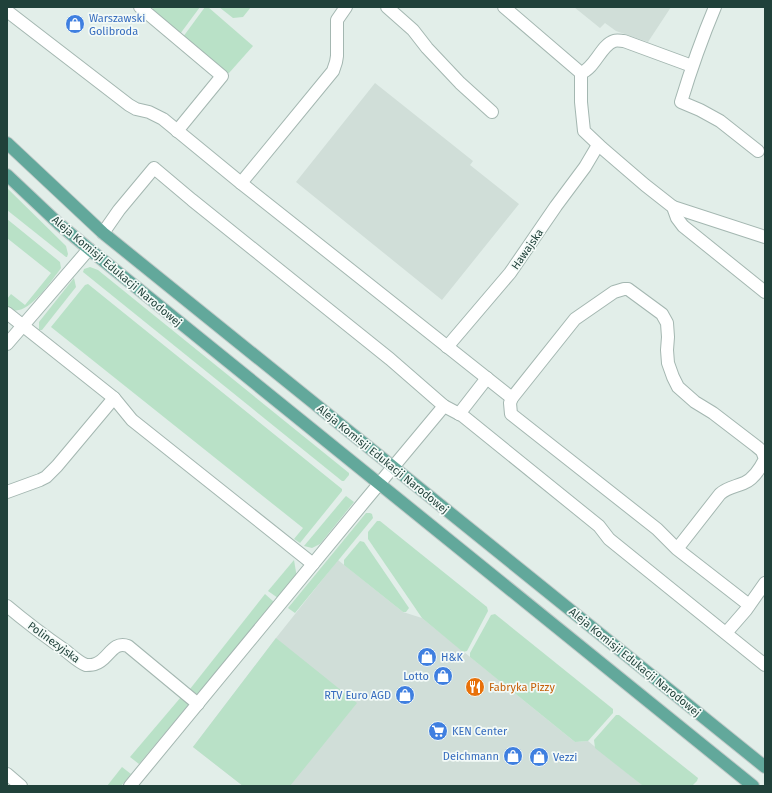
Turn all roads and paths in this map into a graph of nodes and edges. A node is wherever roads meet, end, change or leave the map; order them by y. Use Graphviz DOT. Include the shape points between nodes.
graph roads {
  1 [pos="140,7"];
  2 [pos="346,7"];
  3 [pos="387,7"];
  4 [pos="504,7"];
  5 [pos="715,7"];
  6 [pos="7,11"];
  7 [pos="692,66"];
  8 [pos="581,73"];
  9 [pos="492,112"];
  10 [pos="177,131"];
  11 [pos="7,143"];
  12 [pos="598,145"];
  13 [pos="758,151"];
  14 [pos="7,174"];
  15 [pos="241,183"];
  16 [pos="673,207"];
  17 [pos="103,234"];
  18 [pos="765,237"];
  19 [pos="89,249"];
  20 [pos="765,292"];
  21 [pos="7,313"];
  22 [pos="23,325"];
  23 [pos="7,344"];
  24 [pos="447,346"];
  25 [pos="487,378"];
  26 [pos="114,398"];
  27 [pos="512,398"];
  28 [pos="444,406"];
  29 [pos="459,414"];
  30 [pos="393,467"];
  31 [pos="379,484"];
  32 [pos="7,492"];
  33 [pos="677,549"];
  34 [pos="313,564"];
  35 [pos="765,583"];
  36 [pos="749,605"];
  37 [pos="7,606"];
  38 [pos="726,633"];
  39 [pos="765,665"];
  40 [pos="198,704"];
  41 [pos="765,767"];
  42 [pos="7,774"];
  43 [pos="21,786"];
  44 [pos="130,786"];
  45 [pos="753,786"];
  1 -- 10 [label="street" via="222,76"];
  2 -- 15 [label="street" via="337,20 337,56 333,71"];
  3 -- 9 [label="street" via="413,30 460,83"];
  4 -- 8 [label="street"];
  5 -- 7 [label="street"];
  6 -- 10 [label="street" via="129,106 149,112"];
  7 -- 8 [label="street" via="624,42 614,41 588,69"];
  7 -- 13 [label="street" via="681,102 720,121"];
  8 -- 12 [label="street" via="584,131"];
  10 -- 15 [label="street"];
  11 -- 17 [label="main road, Aleja Komisji Edukacji Narodowej"];
  12 -- 16 [label="street"];
  12 -- 24 [label="street, Hawajska" via="510,273"];
  14 -- 19 [label="main road, Aleja Komisji Edukacji Narodowej"];
  15 -- 24 [label="street"];
  16 -- 18 [label="street"];
  16 -- 20 [label="street" via="683,226"];
  17 -- 28 [label="street" via="119,210 154,168 390,359"];
  17 -- 30 [label="main road, Aleja Komisji Edukacji Narodowej"];
  19 -- 22 [label="street"];
  19 -- 31 [label="main road, Aleja Komisji Edukacji Narodowej"];
  21 -- 22 [label="street"];
  22 -- 23 [label="street"];
  22 -- 26 [label="street"];
  24 -- 25 [label="street"];
  25 -- 27 [label="street"];
  25 -- 29 [label="street"];
  26 -- 32 [label="street" via="46,477"];
  26 -- 34 [label="street" via="132,420"];
  27 -- 33 [label="street" via="511,414 657,529"];
  27 -- 33 [label="street" via="575,319 614,292 628,289 662,314 667,323 668,363 678,387 756,446 762,451 765,459 754,476 720,494"];
  28 -- 29 [label="street"];
  28 -- 30 [label="street"];
  29 -- 38 [label="street" via="599,526 609,539"];
  30 -- 31 [label="street"];
  30 -- 41 [label="main road, Aleja Komisji Edukacji Narodowej"];
  31 -- 34 [label="street"];
  31 -- 45 [label="main road, Aleja Komisji Edukacji Narodowej"];
  33 -- 36 [label="street"];
  34 -- 40 [label="street"];
  35 -- 36 [label="street"];
  36 -- 38 [label="street"];
  37 -- 40 [label="street, Polinezyjska" via="85,664 100,662 118,645 128,646"];
  38 -- 39 [label="street"];
  40 -- 44 [label="street"];
  42 -- 43 [label="street"];
}
